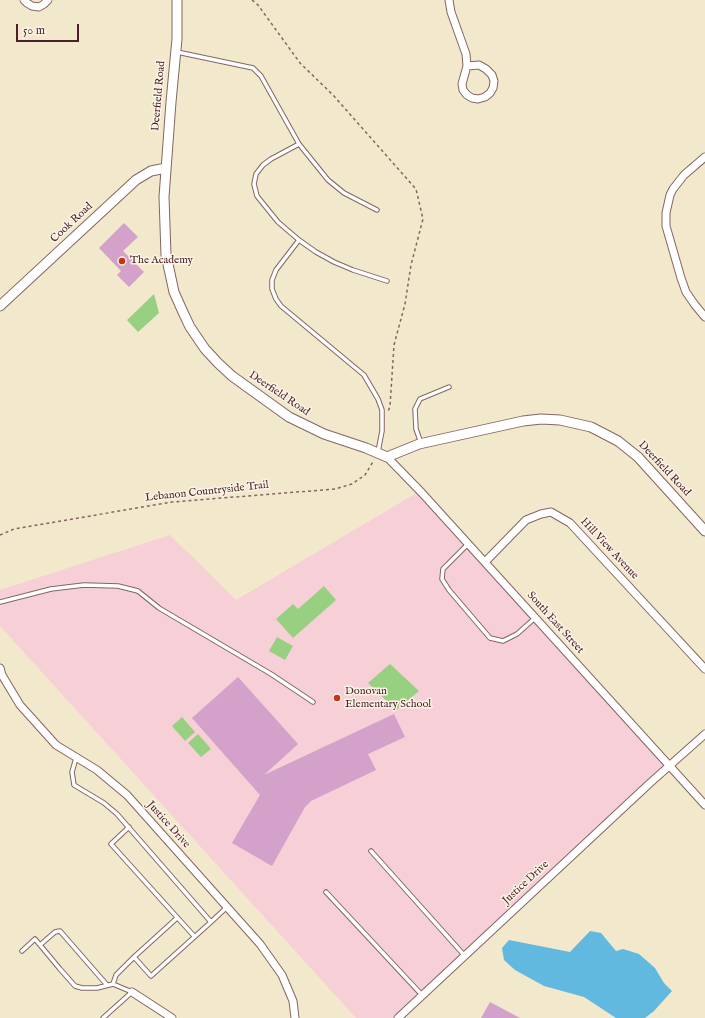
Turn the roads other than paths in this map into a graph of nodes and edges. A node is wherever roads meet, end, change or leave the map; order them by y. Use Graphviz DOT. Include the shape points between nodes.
graph roads {
  1 [pos="24,0"];
  2 [pos="48,0"];
  3 [pos="177,0"];
  4 [pos="449,0"];
  5 [pos="176,51"];
  6 [pos="466,66"];
  7 [pos="299,144"];
  8 [pos="705,157"];
  9 [pos="166,168"];
  10 [pos="377,210"];
  11 [pos="299,240"];
  12 [pos="387,281"];
  13 [pos="0,306"];
  14 [pos="705,317"];
  15 [pos="449,387"];
  16 [pos="422,444"];
  17 [pos="378,453"];
  18 [pos="387,457"];
  19 [pos="705,531"];
  20 [pos="468,544"];
  21 [pos="485,562"];
  22 [pos="0,602"];
  23 [pos="535,618"];
  24 [pos="0,668"];
  25 [pos="705,669"];
  26 [pos="313,702"];
  27 [pos="705,734"];
  28 [pos="76,758"];
  29 [pos="670,765"];
  30 [pos="705,805"];
  31 [pos="129,827"];
  32 [pos="371,851"];
  33 [pos="326,892"];
  34 [pos="227,907"];
  35 [pos="177,918"];
  36 [pos="210,922"];
  37 [pos="194,936"];
  38 [pos="40,945"];
  39 [pos="22,951"];
  40 [pos="464,955"];
  41 [pos="134,957"];
  42 [pos="113,984"];
  43 [pos="107,985"];
  44 [pos="132,992"];
  45 [pos="422,995"];
  46 [pos="103,1018"];
  47 [pos="172,1018"];
  48 [pos="295,1018"];
  49 [pos="398,1018"];
  1 -- 2 [label="street" via="32,6 39,7"];
  3 -- 5 [label="street, Deerfield Road"];
  4 -- 6 [label="street" via="466,54"];
  5 -- 7 [label="lane" via="253,68 261,76"];
  5 -- 9 [label="street, Deerfield Road"];
  6 -- 6 [label="street" via="462,78 463,90 472,98 485,97 493,88 492,76 479,65"];
  7 -- 10 [label="lane" via="328,180 344,193"];
  7 -- 11 [label="lane" via="263,165 256,174 254,184 257,196 266,209"];
  8 -- 14 [label="street" via="672,189 666,213 666,226 686,292"];
  9 -- 13 [label="street, Cook Road" via="151,171 136,180"];
  9 -- 17 [label="street, Deerfield Road" via="164,235 169,274 190,328 205,349 232,376 289,417 324,434"];
  11 -- 12 [label="lane" via="334,262"];
  11 -- 17 [label="lane" via="276,270 272,289 281,306 364,374 382,410"];
  15 -- 16 [label="lane" via="420,399 415,409 416,429"];
  16 -- 18 [label="street, Deerfield Road"];
  16 -- 19 [label="street, Deerfield Road" via="541,419 560,420 591,427 618,441 638,457"];
  17 -- 18 [label="street, Deerfield Road"];
  18 -- 20 [label="street, South East Street"];
  20 -- 21 [label="street, South East Street"];
  20 -- 23 [label="lane" via="443,569 442,579 490,638 503,641 517,634"];
  21 -- 23 [label="street, South East Street"];
  21 -- 25 [label="street, Hill View Avenue" via="526,520 551,512 570,523"];
  22 -- 26 [label="lane" via="51,589 84,585 118,586 138,591 160,608 272,674"];
  23 -- 29 [label="street, South East Street"];
  24 -- 28 [label="street, Justice Drive" via="20,706 56,745"];
  27 -- 29 [label="street, Justice Drive"];
  28 -- 31 [label="lane" via="72,772 74,785 104,803"];
  28 -- 34 [label="street, Justice Drive" via="97,770 127,795"];
  29 -- 30 [label="street, South East Street"];
  29 -- 40 [label="street, Justice Drive"];
  31 -- 35 [label="lane" via="111,844"];
  31 -- 36 [label="lane"];
  32 -- 40 [label="lane"];
  33 -- 45 [label="lane"];
  34 -- 36 [label="lane"];
  34 -- 48 [label="street, Justice Drive" via="260,944 282,975 293,1001"];
  35 -- 37 [label="lane"];
  35 -- 41 [label="lane"];
  36 -- 37 [label="lane"];
  37 -- 41 [label="lane" via="151,976"];
  38 -- 39 [label="lane" via="36,940"];
  38 -- 43 [label="lane" via="75,986 97,988"];
  38 -- 43 [label="lane" via="55,932 60,931"];
  40 -- 45 [label="street, Justice Drive"];
  41 -- 42 [label="lane" via="116,976"];
  42 -- 43 [label="lane"];
  42 -- 44 [label="lane"];
  44 -- 46 [label="lane"];
  44 -- 47 [label="street"];
  45 -- 49 [label="street, Justice Drive"];
}
